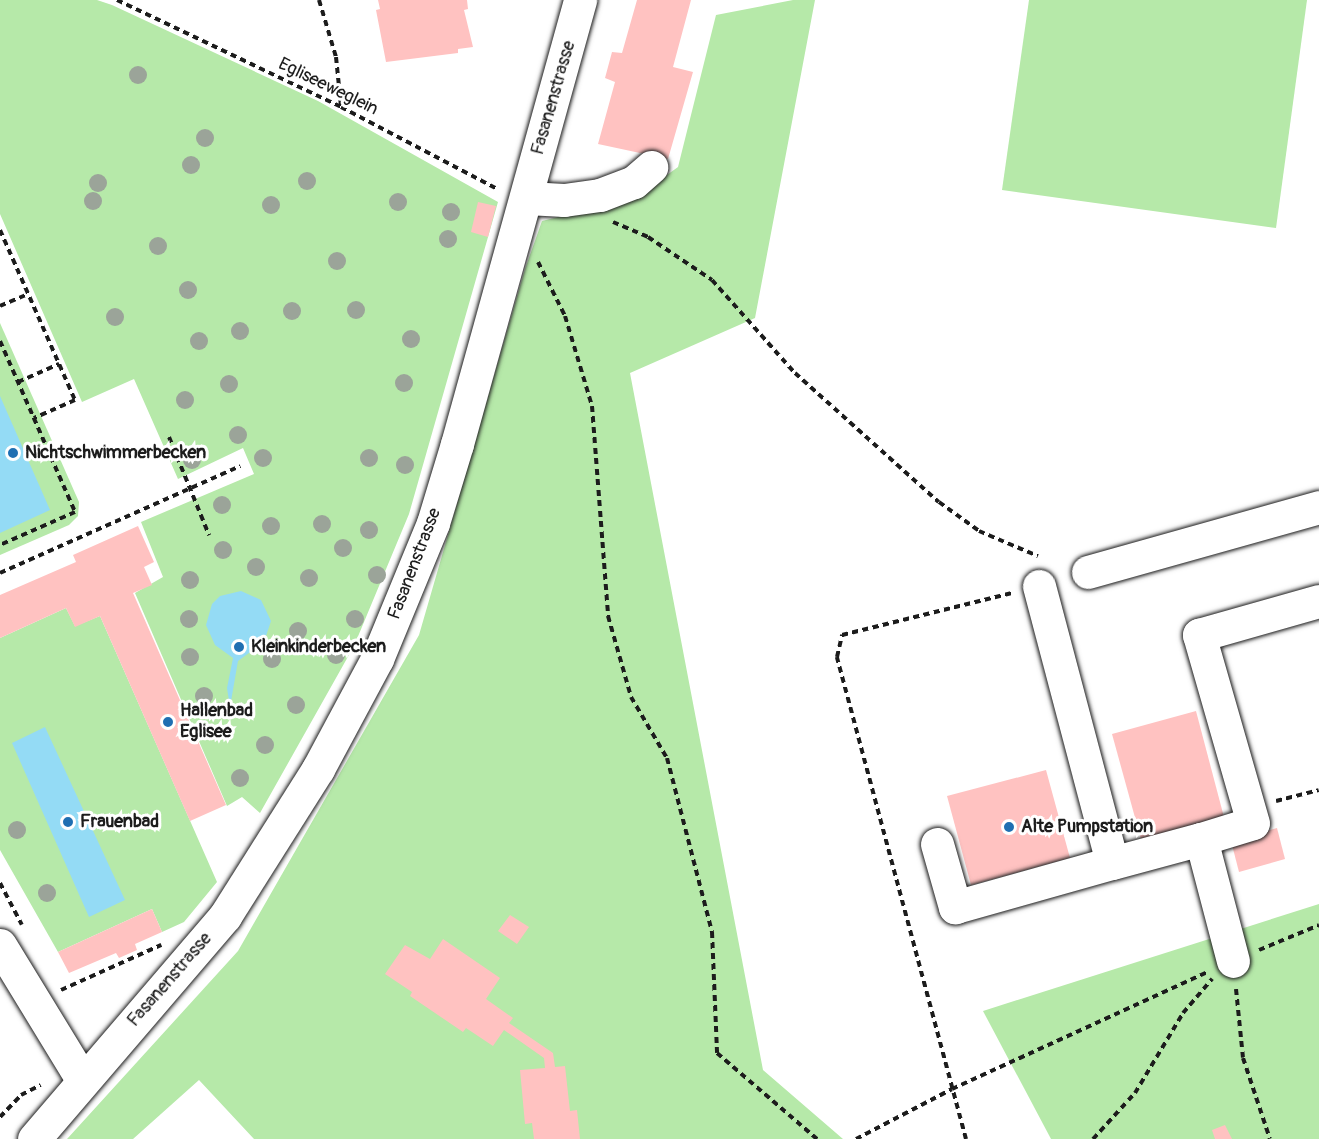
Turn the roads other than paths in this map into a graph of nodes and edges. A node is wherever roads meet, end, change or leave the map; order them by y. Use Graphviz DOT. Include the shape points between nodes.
graph roads {
  1 [pos="580,0"];
  2 [pos="651,167"];
  3 [pos="526,198"];
  4 [pos="1319,507"];
  5 [pos="1042,572"];
  6 [pos="1088,572"];
  7 [pos="1319,601"];
  8 [pos="1201,839"];
  9 [pos="937,844"];
  10 [pos="1112,863"];
  11 [pos="0,945"];
  12 [pos="1233,961"];
  13 [pos="83,1081"];
  14 [pos="34,1139"];
  1 -- 3 [label="main road, Fasanenstrasse"];
  2 -- 3 [label="main road" via="634,182 600,195 564,200"];
  3 -- 13 [label="main road, Fasanenstrasse" via="433,523 377,659 352,708 225,916"];
  4 -- 6 [label="main road"];
  5 -- 10 [label="main road"];
  7 -- 8 [label="main road" via="1199,635 1253,823"];
  8 -- 10 [label="main road"];
  8 -- 12 [label="main road"];
  9 -- 10 [label="main road" via="955,907"];
  11 -- 13 [label="main road"];
  13 -- 14 [label="main road, Fasanenstrasse"];
}
